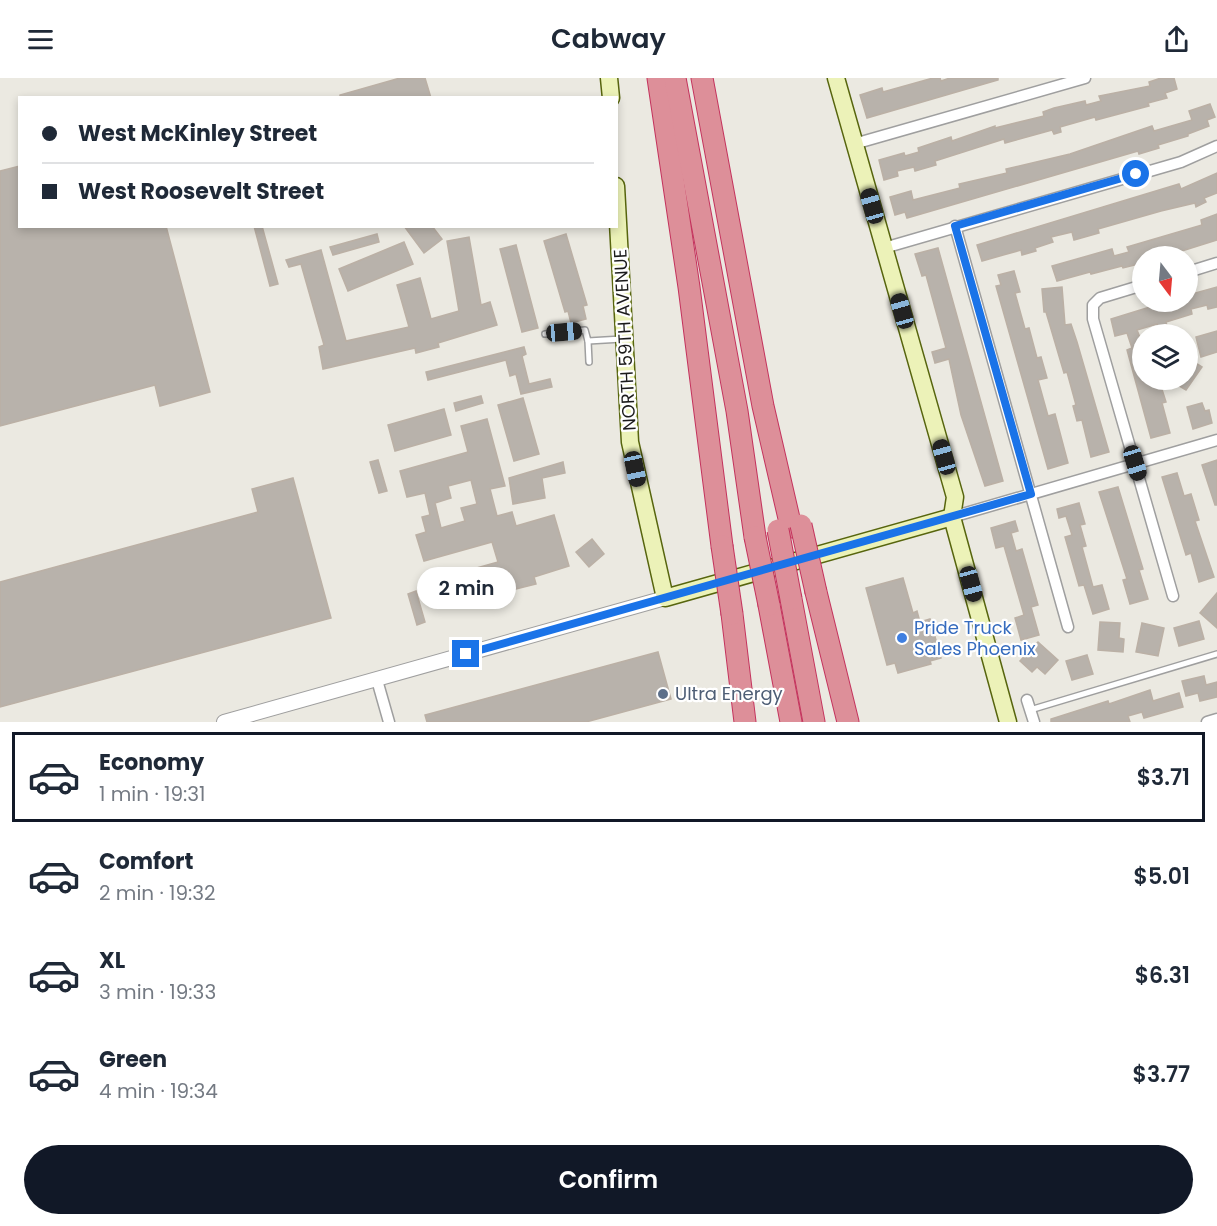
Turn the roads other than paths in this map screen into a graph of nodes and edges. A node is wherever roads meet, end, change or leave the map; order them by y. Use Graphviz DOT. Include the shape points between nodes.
graph roads {
  1 [pos="609,78"];
  2 [pos="658,78"];
  3 [pos="675,78"];
  4 [pos="702,78"];
  5 [pos="836,78"];
  6 [pos="1085,78"];
  7 [pos="611,96"];
  8 [pos="854,144"];
  9 [pos="1217,146"];
  10 [pos="618,224"];
  11 [pos="955,226"];
  12 [pos="884,248"];
  13 [pos="1217,263"];
  14 [pos="1198,269"];
  15 [pos="1132,288"];
  16 [pos="545,334"];
  17 [pos="624,339"];
  18 [pos="588,341"];
  19 [pos="589,362"];
  20 [pos="1217,440"];
  21 [pos="1135,463"];
  22 [pos="1031,494"];
  23 [pos="952,517"];
  24 [pos="778,531"];
  25 [pos="1173,596"];
  26 [pos="665,598"];
  27 [pos="792,598"];
  28 [pos="1068,627"];
  29 [pos="1217,654"];
  30 [pos="377,680"];
  31 [pos="1029,705"];
  32 [pos="1217,719"];
  33 [pos="224,722"];
  34 [pos="389,722"];
  35 [pos="745,722"];
  36 [pos="791,722"];
  37 [pos="803,722"];
  38 [pos="814,722"];
  39 [pos="836,722"];
  40 [pos="848,722"];
  41 [pos="1008,722"];
  42 [pos="1034,722"];
  43 [pos="1207,722"];
  1 -- 7 [label="main road"];
  2 -- 35 [label="highway, bridge"];
  3 -- 24 [label="highway" via="736,411"];
  4 -- 24 [label="highway" via="763,406"];
  5 -- 8 [label="main road"];
  6 -- 8 [label="street"];
  8 -- 12 [label="main road"];
  9 -- 11 [label="street" via="1181,162"];
  10 -- 17 [label="main road, NORTH 59TH AVENUE"];
  11 -- 12 [label="street"];
  11 -- 22 [label="street"];
  12 -- 23 [label="main road" via="955,497"];
  13 -- 14 [label="street"];
  15 -- 21 [label="street" via="1100,298 1093,305 1093,319"];
  16 -- 18 [label="lane" via="585,330"];
  17 -- 18 [label="lane"];
  17 -- 26 [label="main road, NORTH 59TH AVENUE" via="630,442"];
  18 -- 19 [label="lane"];
  20 -- 21 [label="street"];
  21 -- 22 [label="street"];
  21 -- 25 [label="street"];
  22 -- 23 [label="street"];
  22 -- 28 [label="street"];
  23 -- 26 [label="main road"];
  23 -- 41 [label="main road"];
  24 -- 27 [label="highway, bridge"];
  26 -- 30 [label="street"];
  27 -- 36 [label="highway"];
  27 -- 37 [label="highway"];
  27 -- 38 [label="highway"];
  27 -- 39 [label="highway"];
  27 -- 40 [label="highway"];
  29 -- 31 [label="lane"];
  30 -- 33 [label="street"];
  30 -- 34 [label="street"];
  31 -- 42 [label="street"];
  32 -- 43 [label="street"];
}
